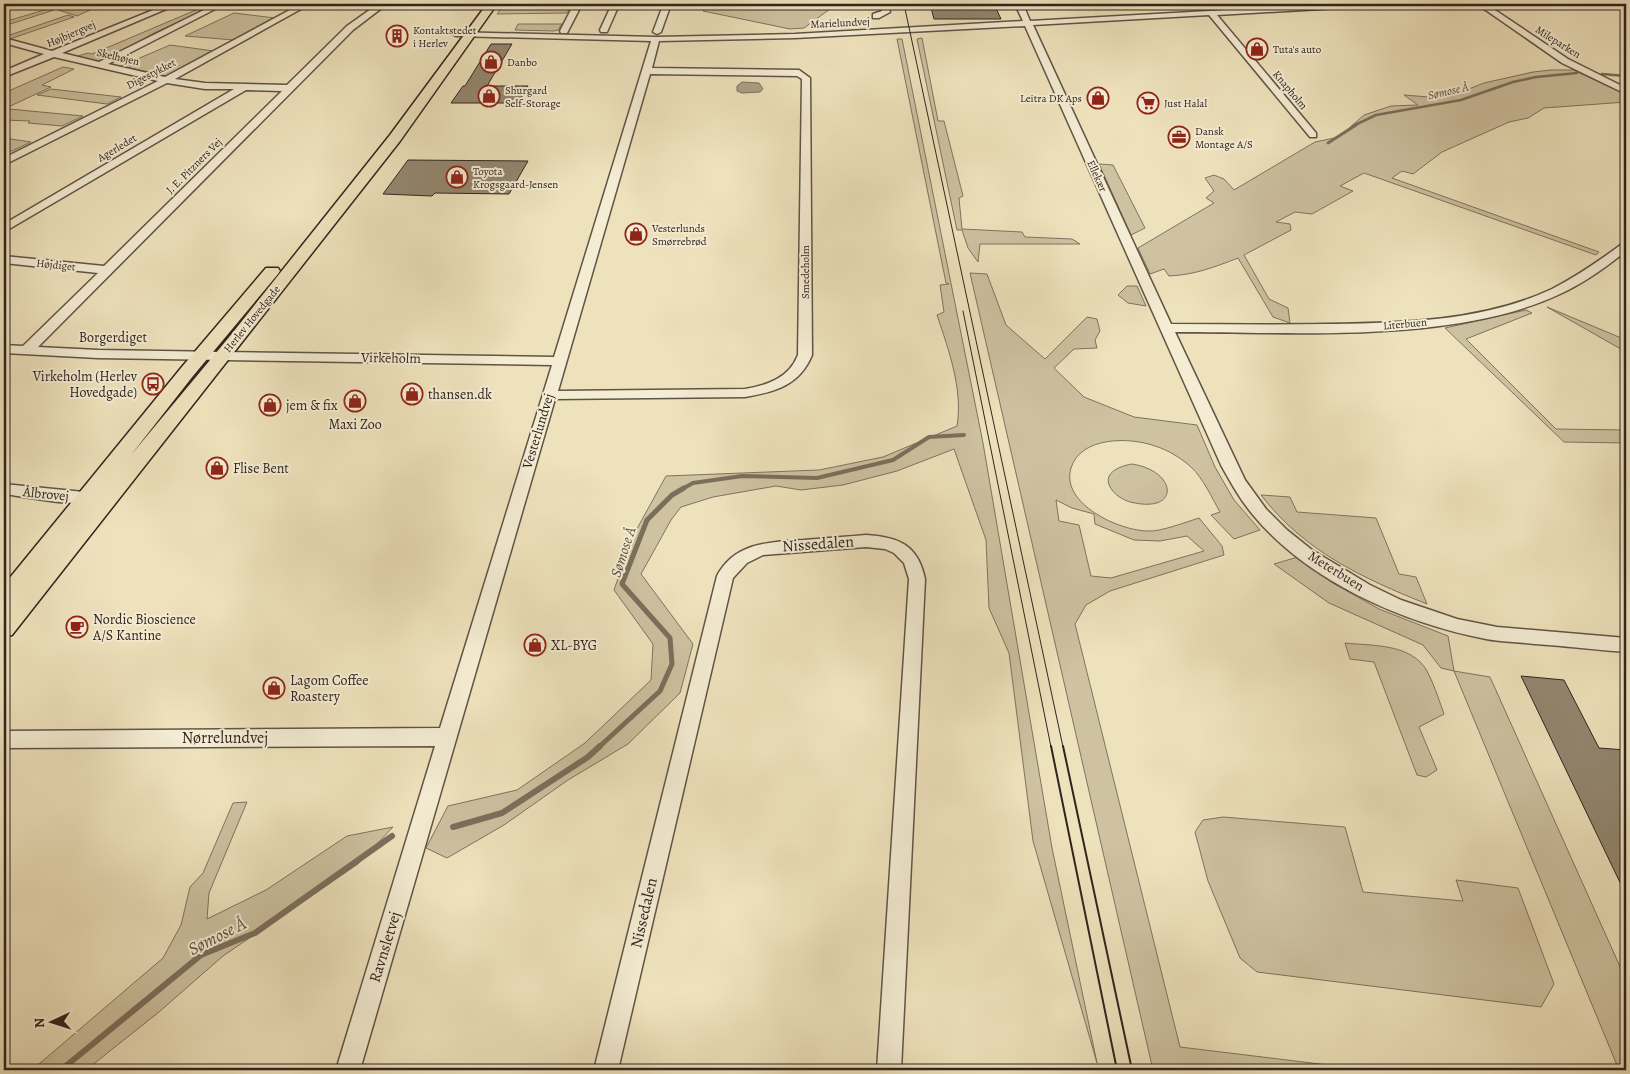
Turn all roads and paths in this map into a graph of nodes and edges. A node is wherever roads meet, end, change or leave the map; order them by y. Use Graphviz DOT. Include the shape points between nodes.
graph roads {
  1 [pos="174,4"];
  2 [pos="221,4"];
  3 [pos="306,4"];
  4 [pos="383,4"];
  5 [pos="480,4"];
  6 [pos="492,4"];
  7 [pos="578,4"];
  8 [pos="616,4"];
  9 [pos="884,4"];
  10 [pos="1019,4"];
  11 [pos="1373,4"];
  12 [pos="1481,4"];
  13 [pos="666,5"];
  14 [pos="1211,13"];
  15 [pos="876,16"];
  16 [pos="1029,24"];
  17 [pos="464,28"];
  18 [pos="604,30"];
  19 [pos="564,31"];
  20 [pos="656,36"];
  21 [pos="4,40"];
  22 [pos="54,54"];
  23 [pos="99,65"];
  24 [pos="646,71"];
  25 [pos="4,74"];
  26 [pos="166,80"];
  27 [pos="243,88"];
  28 [pos="289,88"];
  29 [pos="1626,91"];
  30 [pos="1313,135"];
  31 [pos="4,162"];
  32 [pos="4,229"];
  33 [pos="1626,246"];
  34 [pos="4,259"];
  35 [pos="108,270"];
  36 [pos="1166,328"];
  37 [pos="4,349"];
  38 [pos="26,351"];
  39 [pos="202,354"];
  40 [pos="223,355"];
  41 [pos="559,360"];
  42 [pos="549,395"];
  43 [pos="4,489"];
  44 [pos="88,497"];
  45 [pos="4,601"];
  46 [pos="4,628"];
  47 [pos="1626,645"];
  48 [pos="447,737"];
  49 [pos="4,739"];
  50 [pos="423,823"];
  51 [pos="348,1070"];
  52 [pos="606,1070"];
  53 [pos="890,1070"];
  1 -- 22 [label="street, Højbjergvej"];
  2 -- 23 [label="street"];
  3 -- 26 [label="street, Digestykket"];
  4 -- 28 [label="street, J. E. Pitzners Vej" via="350,28"];
  5 -- 17 [label="main road, Herlev Hovedgade"];
  6 -- 17 [label="main road, Herlev Hovedgade"];
  7 -- 19 [label="street"];
  8 -- 13 [label="street"];
  8 -- 18 [label="street"];
  9 -- 15 [label="street" via="886,12"];
  10 -- 16 [label="street, Ellekær"];
  11 -- 14 [label="street, Marielundvej"];
  12 -- 29 [label="street, Mileparken" via="1556,56"];
  13 -- 20 [label="street, Vesterlundvej"];
  14 -- 16 [label="street, Marielundvej"];
  14 -- 30 [label="street, Knapholm"];
  16 -- 20 [label="street, Marielundvej" via="795,36"];
  16 -- 36 [label="street, Ellekær"];
  17 -- 20 [label="street, Marielundvej"];
  17 -- 39 [label="main road, Herlev Hovedgade" via="388,131"];
  17 -- 40 [label="main road, Herlev Hovedgade" via="391,143"];
  20 -- 24 [label="street, Vesterlundvej"];
  21 -- 22 [label="street, Skelhøjen"];
  22 -- 23 [label="street, Skelhøjen"];
  22 -- 25 [label="street, Højbjergvej"];
  23 -- 26 [label="street, Skelhøjen"];
  24 -- 41 [label="street, Vesterlundvej"];
  24 -- 42 [label="street, Smedeholm" via="799,73 806,78 805,355 802,366 794,376 780,384 754,392"];
  26 -- 27 [label="street, Skelhøjen"];
  26 -- 31 [label="street, Digestykket"];
  27 -- 28 [label="street, Skelhøjen"];
  27 -- 32 [label="street, Agerledet"];
  28 -- 35 [label="street, J. E. Pitzners Vej"];
  33 -- 36 [label="street, Literbuen" via="1605,265 1579,281 1541,298 1461,318 1372,327"];
  34 -- 35 [label="street, Højdiget"];
  35 -- 38 [label="street, J. E. Pitzners Vej"];
  36 -- 47 [label="street, Meterbuen" via="1241,488 1261,514 1313,559 1378,596 1454,624 1486,632"];
  37 -- 38 [label="street, Borgerdiget"];
  38 -- 39 [label="street, Borgerdiget"];
  39 -- 40 [label="street, Borgerdiget"];
  39 -- 44 [label="main road, Herlev Hovedgade"];
  40 -- 41 [label="street, Virkeholm"];
  40 -- 46 [label="main road, Herlev Hovedgade"];
  41 -- 42 [label="street, Vesterlundvej"];
  42 -- 48 [label="street, Vesterlundvej"];
  43 -- 44 [label="street, Ålbrovej"];
  44 -- 45 [label="main road, Herlev Hovedgade"];
  48 -- 49 [label="street, Nørrelundvej"];
  48 -- 50 [label="street, Vesterlundvej"];
  50 -- 51 [label="street, Ravnsletvej"];
  52 -- 53 [label="street, Nissedalen" via="725,576 746,554 762,549 866,540 882,542 909,556 916,567 917,579"];
}
